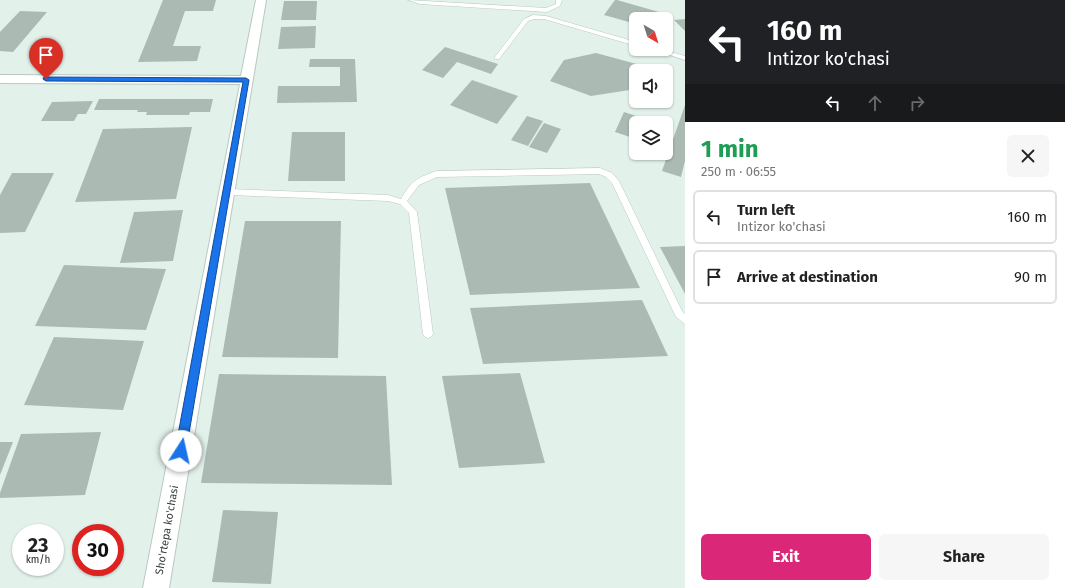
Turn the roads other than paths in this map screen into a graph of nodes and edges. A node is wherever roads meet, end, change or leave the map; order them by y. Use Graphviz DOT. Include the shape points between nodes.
graph roads {
  1 [pos="261,0"];
  2 [pos="411,0"];
  3 [pos="559,0"];
  4 [pos="629,42"];
  5 [pos="673,55"];
  6 [pos="497,58"];
  7 [pos="685,58"];
  8 [pos="0,79"];
  9 [pos="246,80"];
  10 [pos="228,192"];
  11 [pos="403,202"];
  12 [pos="685,320"];
  13 [pos="428,334"];
  14 [pos="156,588"];
  1 -- 9 [label="street, Sho'rtepa ko'chasi"];
  2 -- 3 [label="lane" via="547,10 558,5"];
  4 -- 6 [label="lane" via="544,17 533,17 526,20"];
  5 -- 7 [label="lane"];
  8 -- 9 [label="street"];
  9 -- 10 [label="street, Sho'rtepa ko'chasi"];
  10 -- 11 [label="lane" via="388,198"];
  10 -- 14 [label="street, Sho'rtepa ko'chasi"];
  11 -- 12 [label="lane" via="412,186 424,178 438,174 600,171 609,175 614,182 679,314"];
  11 -- 13 [label="lane" via="413,212"];
}
